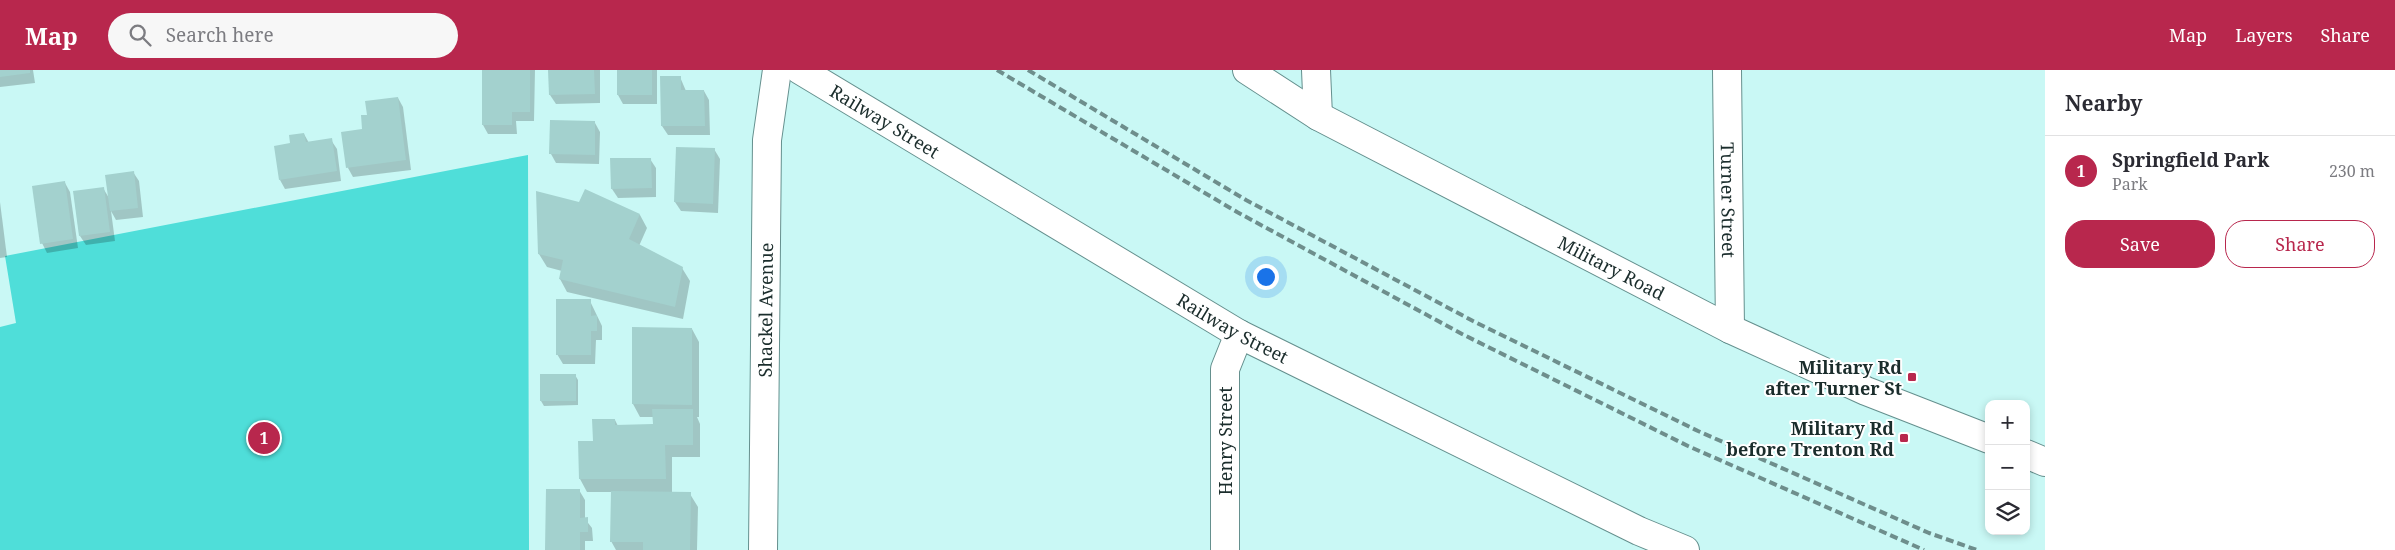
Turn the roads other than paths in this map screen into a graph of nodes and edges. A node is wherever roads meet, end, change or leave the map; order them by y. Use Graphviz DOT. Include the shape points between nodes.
graph roads {
  1 [pos="777,70"];
  2 [pos="800,70"];
  3 [pos="1246,70"];
  4 [pos="1316,70"];
  5 [pos="1727,70"];
  6 [pos="1318,116"];
  7 [pos="1730,329"];
  8 [pos="1239,334"];
  9 [pos="1985,437"];
  10 [pos="2030,456"];
  11 [pos="2045,462"];
  12 [pos="763,550"];
  13 [pos="1225,550"];
  14 [pos="1685,550"];
  1 -- 12 [label="street, Shackel Avenue" via="767,140"];
  2 -- 8 [label="street, Railway Street"];
  3 -- 6 [label="street, Military Road"];
  4 -- 6 [label="street"];
  5 -- 7 [label="street, Turner Street"];
  6 -- 7 [label="street, Military Road"];
  7 -- 9 [label="street, Military Road" via="1866,391"];
  8 -- 13 [label="street, Henry Street" via="1225,369"];
  8 -- 14 [label="street, Railway Street" via="1639,531"];
  10 -- 11 [label="street"];
}
